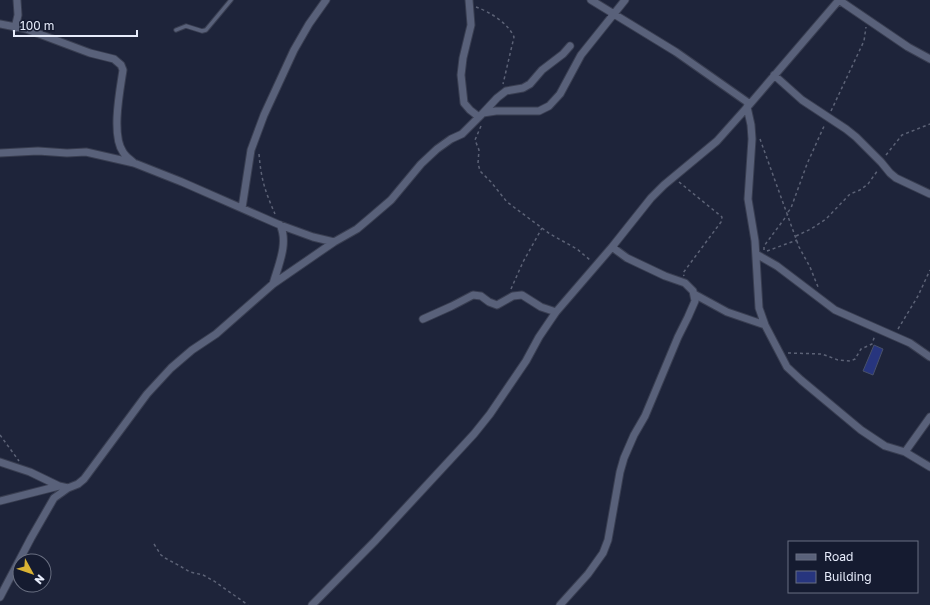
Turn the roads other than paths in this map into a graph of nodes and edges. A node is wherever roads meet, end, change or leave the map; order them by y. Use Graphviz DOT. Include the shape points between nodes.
graph roads {
  1 [pos="17,0"];
  2 [pos="231,0"];
  3 [pos="326,0"];
  4 [pos="591,0"];
  5 [pos="625,0"];
  6 [pos="839,0"];
  7 [pos="469,2"];
  8 [pos="613,14"];
  9 [pos="0,24"];
  10 [pos="15,28"];
  11 [pos="176,30"];
  12 [pos="570,46"];
  13 [pos="930,59"];
  14 [pos="774,76"];
  15 [pos="748,106"];
  16 [pos="481,115"];
  17 [pos="0,153"];
  18 [pos="134,163"];
  19 [pos="930,194"];
  20 [pos="242,208"];
  21 [pos="280,225"];
  22 [pos="334,242"];
  23 [pos="612,247"];
  24 [pos="756,254"];
  25 [pos="273,284"];
  26 [pos="694,294"];
  27 [pos="556,312"];
  28 [pos="423,319"];
  29 [pos="765,325"];
  30 [pos="930,357"];
  31 [pos="930,418"];
  32 [pos="905,452"];
  33 [pos="0,462"];
  34 [pos="930,467"];
  35 [pos="59,486"];
  36 [pos="68,488"];
  37 [pos="0,501"];
  38 [pos="0,597"];
  39 [pos="312,605"];
  40 [pos="560,605"];
  1 -- 10 [label="street"];
  2 -- 11 [label="lane" via="206,30 186,26"];
  3 -- 20 [label="street" via="294,50 264,115 251,150"];
  4 -- 8 [label="street"];
  5 -- 8 [label="street"];
  6 -- 13 [label="street"];
  6 -- 14 [label="street"];
  7 -- 16 [label="street" via="471,25 461,75 464,103 470,110"];
  8 -- 15 [label="street" via="676,52"];
  8 -- 16 [label="street" via="581,54 560,94 549,106 539,111 496,111"];
  9 -- 10 [label="street"];
  10 -- 18 [label="street" via="26,29 118,62 123,70 119,90 118,138 123,153"];
  12 -- 16 [label="street" via="530,84 506,91"];
  14 -- 15 [label="street"];
  14 -- 19 [label="street" via="802,100 851,133 896,178"];
  15 -- 23 [label="street" via="717,140 650,198"];
  15 -- 24 [label="street" via="752,155 748,199"];
  16 -- 22 [label="street" via="462,134 432,153 391,200 357,230"];
  17 -- 18 [label="street" via="86,152"];
  18 -- 20 [label="street"];
  20 -- 21 [label="street"];
  21 -- 22 [label="street"];
  21 -- 25 [label="street" via="283,236 282,255"];
  22 -- 25 [label="street"];
  23 -- 26 [label="street" via="627,258 685,283"];
  23 -- 27 [label="street"];
  24 -- 29 [label="street" via="759,308"];
  24 -- 30 [label="street" via="777,266 843,314 910,343"];
  25 -- 36 [label="street" via="216,334 171,368 147,394 84,479"];
  26 -- 29 [label="street" via="727,312"];
  26 -- 40 [label="street" via="695,301 624,458 608,540 603,553"];
  27 -- 28 [label="street" via="541,307 522,294 517,294 497,305 481,296 473,295"];
  27 -- 39 [label="street" via="513,380 474,434"];
  29 -- 32 [label="street" via="787,367 801,380 847,419 885,446"];
  31 -- 32 [label="street"];
  32 -- 34 [label="street"];
  33 -- 35 [label="street" via="30,472"];
  35 -- 36 [label="street"];
  35 -- 37 [label="street"];
  36 -- 38 [label="street" via="54,498"];
}
